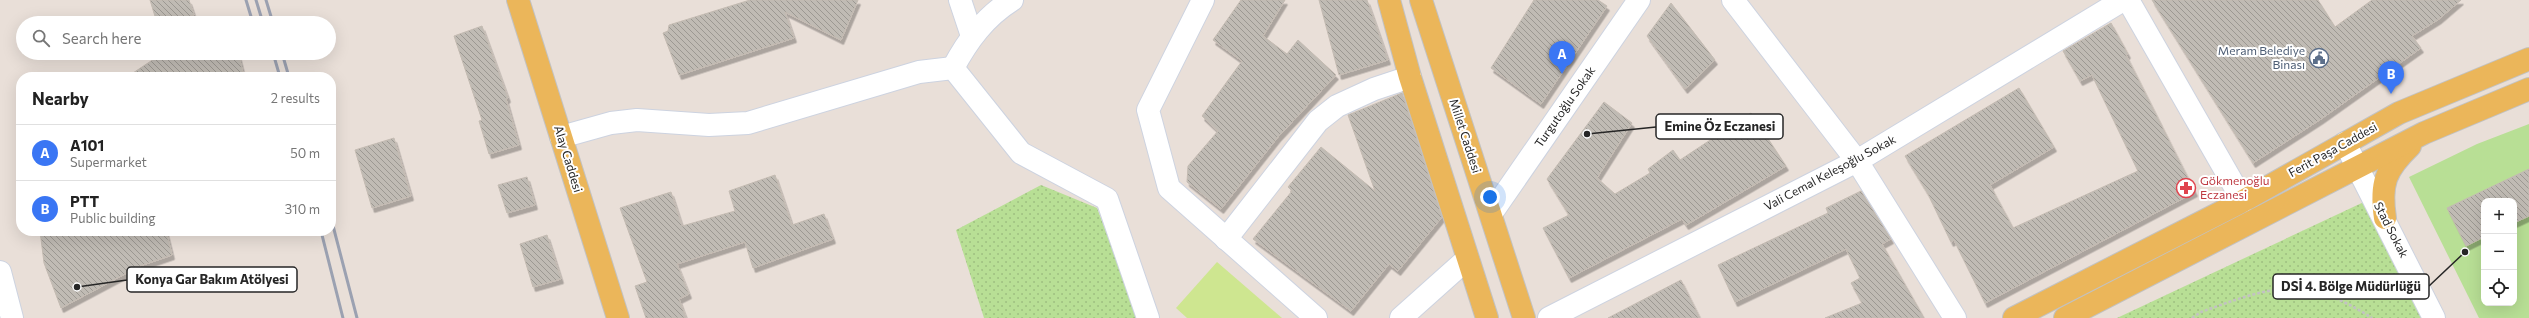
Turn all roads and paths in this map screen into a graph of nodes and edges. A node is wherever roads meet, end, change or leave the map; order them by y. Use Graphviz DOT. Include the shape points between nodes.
graph roads {
  1 [pos="518,0"];
  2 [pos="960,0"];
  3 [pos="1012,0"];
  4 [pos="1203,0"];
  5 [pos="1389,0"];
  6 [pos="1420,0"];
  7 [pos="1639,0"];
  8 [pos="1733,0"];
  9 [pos="2123,0"];
  10 [pos="2128,0"];
  11 [pos="972,36"];
  12 [pos="2529,59"];
  13 [pos="953,68"];
  14 [pos="1410,77"];
  15 [pos="2529,89"];
  16 [pos="2424,133"];
  17 [pos="561,137"];
  18 [pos="2345,143"];
  19 [pos="1857,161"];
  20 [pos="2359,168"];
  21 [pos="2243,201"];
  22 [pos="1491,214"];
  23 [pos="2385,218"];
  24 [pos="1226,240"];
  25 [pos="1468,259"];
  26 [pos="0,272"];
  27 [pos="12,318"];
  28 [pos="618,318"];
  29 [pos="1148,318"];
  30 [pos="1316,318"];
  31 [pos="1401,318"];
  32 [pos="1487,318"];
  33 [pos="1524,318"];
  34 [pos="1549,318"];
  35 [pos="1955,318"];
  36 [pos="2014,318"];
  37 [pos="2065,318"];
  38 [pos="2192,318"];
  39 [pos="2372,318"];
  40 [pos="2434,318"];
  1 -- 17 [label="main road, Alay Caddesi"];
  2 -- 11 [label="street"];
  3 -- 11 [label="street" via="986,19"];
  4 -- 24 [label="street" via="1148,110 1168,188"];
  5 -- 14 [label="main road"];
  6 -- 22 [label="main road, Millet Caddesi"];
  7 -- 22 [label="street, Turgutoğlu Sokak"];
  8 -- 19 [label="street"];
  9 -- 19 [label="street, Vali Cemal Keleşoğlu Sokak"];
  10 -- 21 [label="street"];
  11 -- 13 [label="street"];
  12 -- 18 [label="main road, Ferit Paşa Caddesi" via="2399,114"];
  13 -- 17 [label="street" via="919,72 748,123 709,125 637,120 611,123"];
  13 -- 29 [label="street" via="1020,153 1107,199"];
  14 -- 24 [label="street" via="1374,89 1337,106 1318,121"];
  14 -- 25 [label="main road"];
  15 -- 16 [label="main road"];
  16 -- 20 [label="main road"];
  16 -- 23 [label="main road" via="2398,159 2384,178 2382,203"];
  17 -- 28 [label="main road, Alay Caddesi"];
  18 -- 20 [label="street, Stad Sokak"];
  18 -- 21 [label="main road, Ferit Paşa Caddesi"];
  19 -- 34 [label="street, Vali Cemal Keleşoğlu Sokak"];
  19 -- 35 [label="street"];
  20 -- 23 [label="street, Stad Sokak"];
  20 -- 37 [label="main road"];
  21 -- 36 [label="main road, Ferit Paşa Caddesi"];
  22 -- 33 [label="main road, Millet Caddesi"];
  23 -- 40 [label="street, Stad Sokak"];
  24 -- 30 [label="street"];
  25 -- 31 [label="street"];
  25 -- 32 [label="main road"];
  26 -- 27 [label="street"];
  38 -- 39 [label="path" via="2201,312 2274,290 2306,289 2343,302"];
}
